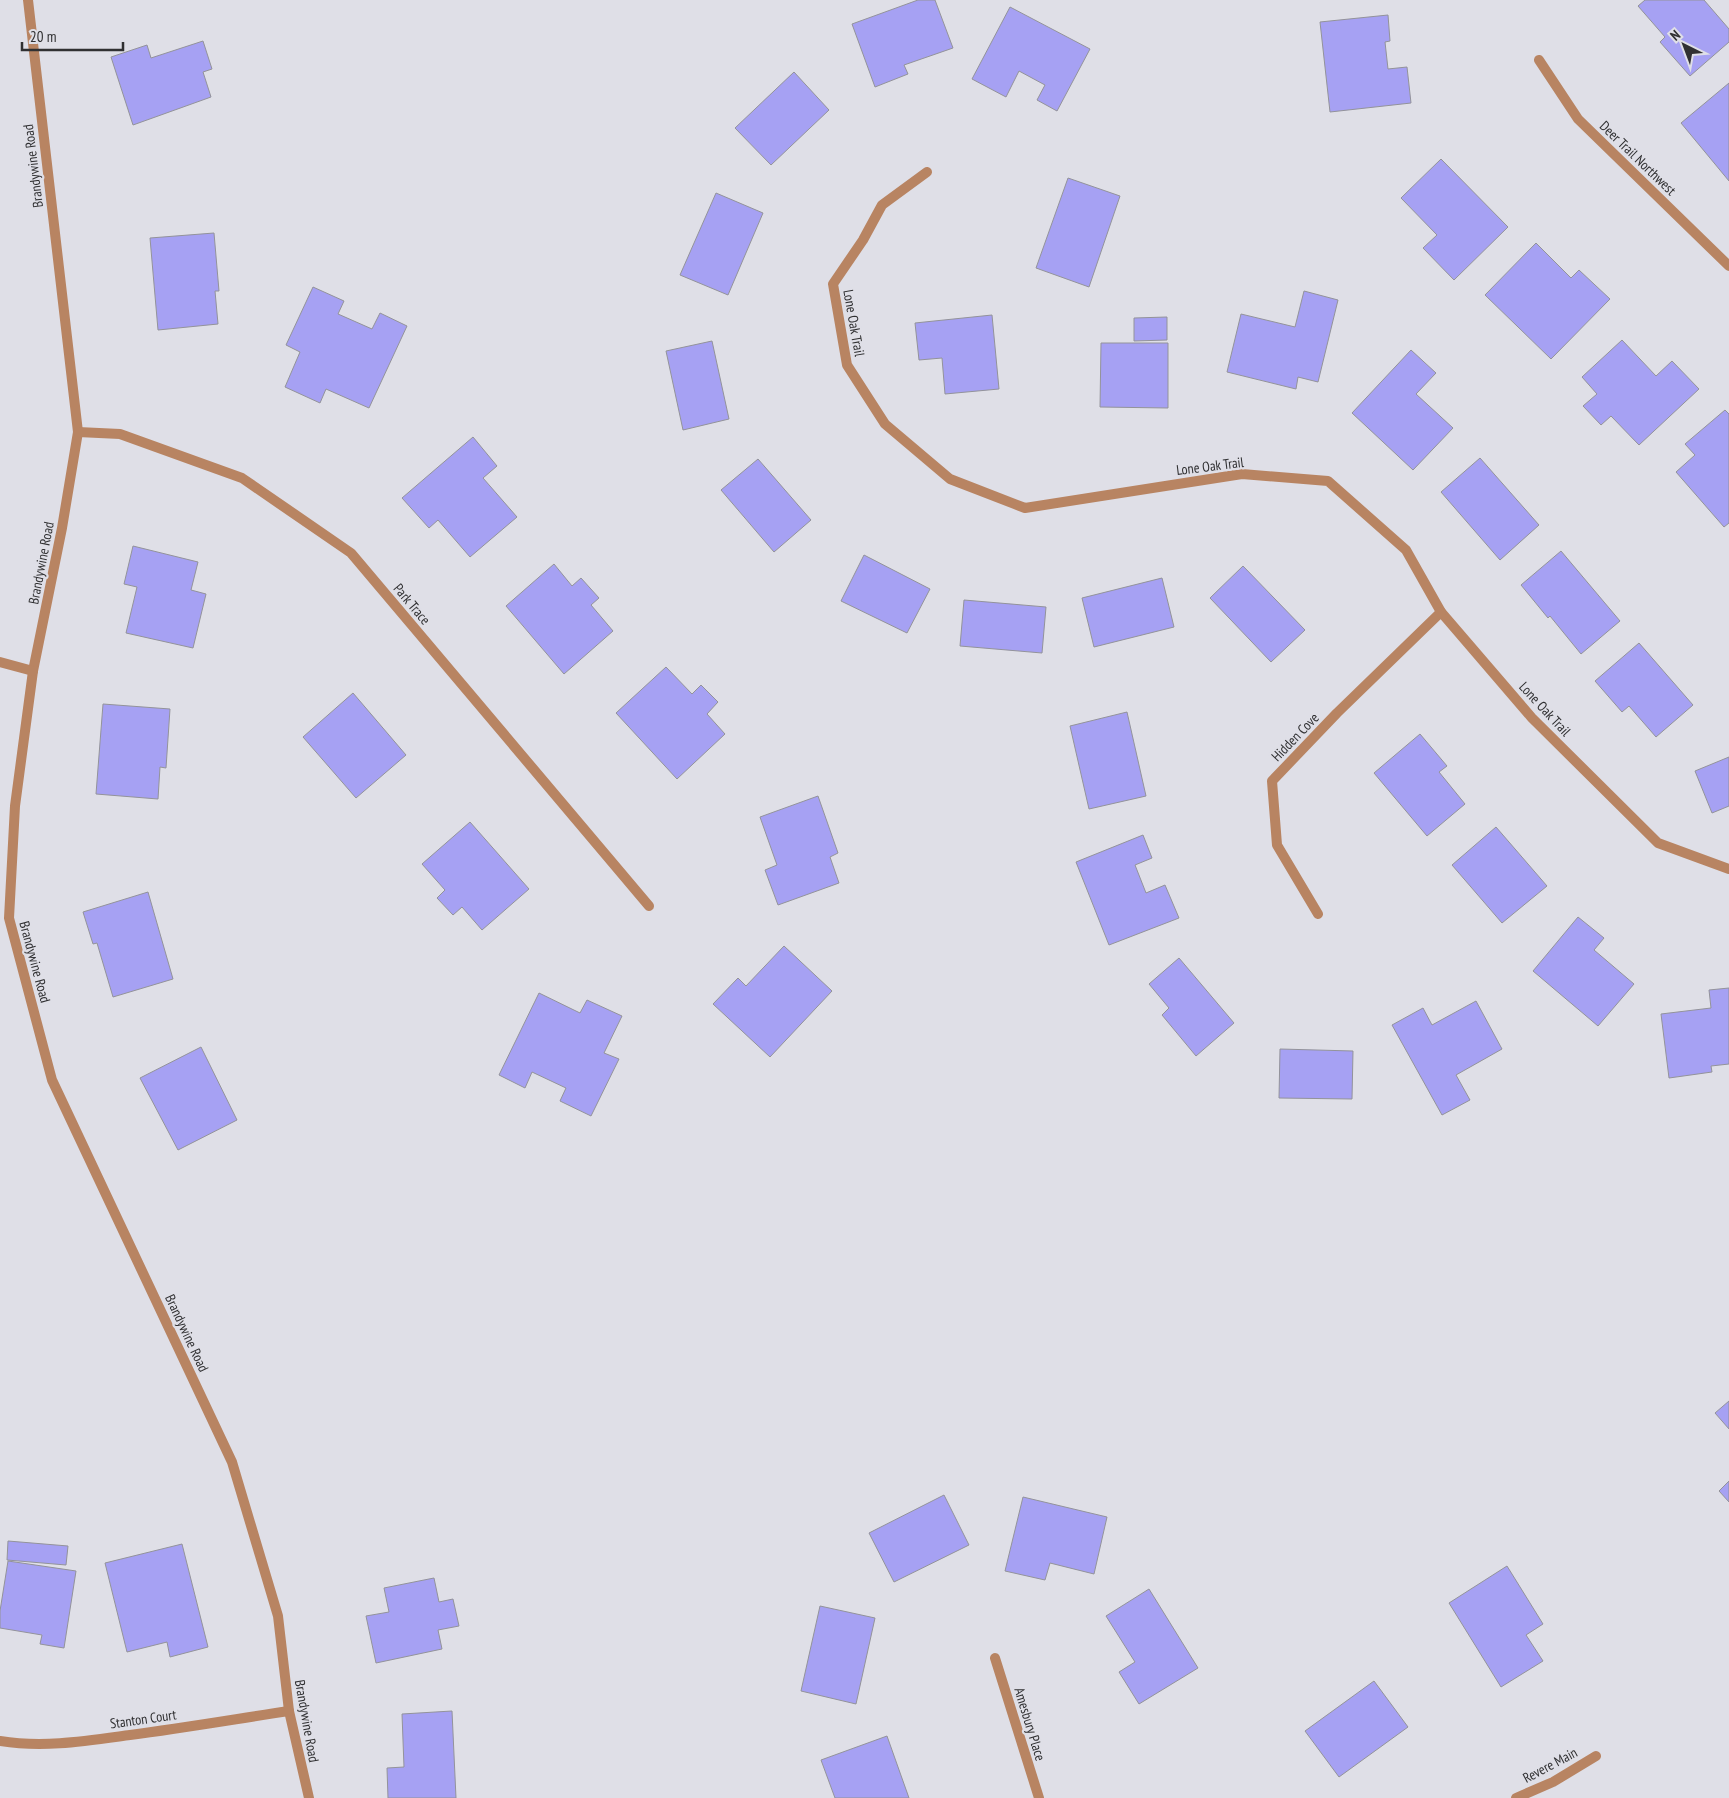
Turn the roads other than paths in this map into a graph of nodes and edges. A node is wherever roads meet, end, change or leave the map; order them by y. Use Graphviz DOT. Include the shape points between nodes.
graph roads {
  1 [pos="28,0"];
  2 [pos="1539,60"];
  3 [pos="927,172"];
  4 [pos="1729,266"];
  5 [pos="78,432"];
  6 [pos="1441,612"];
  7 [pos="0,662"];
  8 [pos="33,671"];
  9 [pos="1729,869"];
  10 [pos="649,906"];
  11 [pos="1318,914"];
  12 [pos="995,1658"];
  13 [pos="289,1711"];
  14 [pos="0,1741"];
  15 [pos="1596,1756"];
  16 [pos="309,1798"];
  17 [pos="1038,1798"];
  18 [pos="1516,1798"];
  1 -- 5 [label="street, Brandywine Road"];
  2 -- 4 [label="street, Deer Trail Northwest" via="1578,118"];
  3 -- 6 [label="street, Lone Oak Trail" via="882,205 833,284 847,365 886,424 950,479 1025,508 1242,474 1328,481 1406,550"];
  5 -- 8 [label="street, Brandywine Road"];
  5 -- 10 [label="street, Park Trace" via="120,434 242,478 351,553"];
  6 -- 9 [label="street, Lone Oak Trail" via="1532,718 1658,844"];
  6 -- 11 [label="street, Hidden Cove" via="1272,782 1277,845"];
  7 -- 8 [label="street"];
  8 -- 13 [label="street, Brandywine Road" via="15,806 10,918 52,1080 232,1462 278,1616"];
  12 -- 17 [label="street, Amesbury Place"];
  13 -- 14 [label="street, Stanton Court" via="62,1744"];
  13 -- 16 [label="street, Brandywine Road"];
  15 -- 18 [label="street, Revere Main" via="1553,1782"];
}
